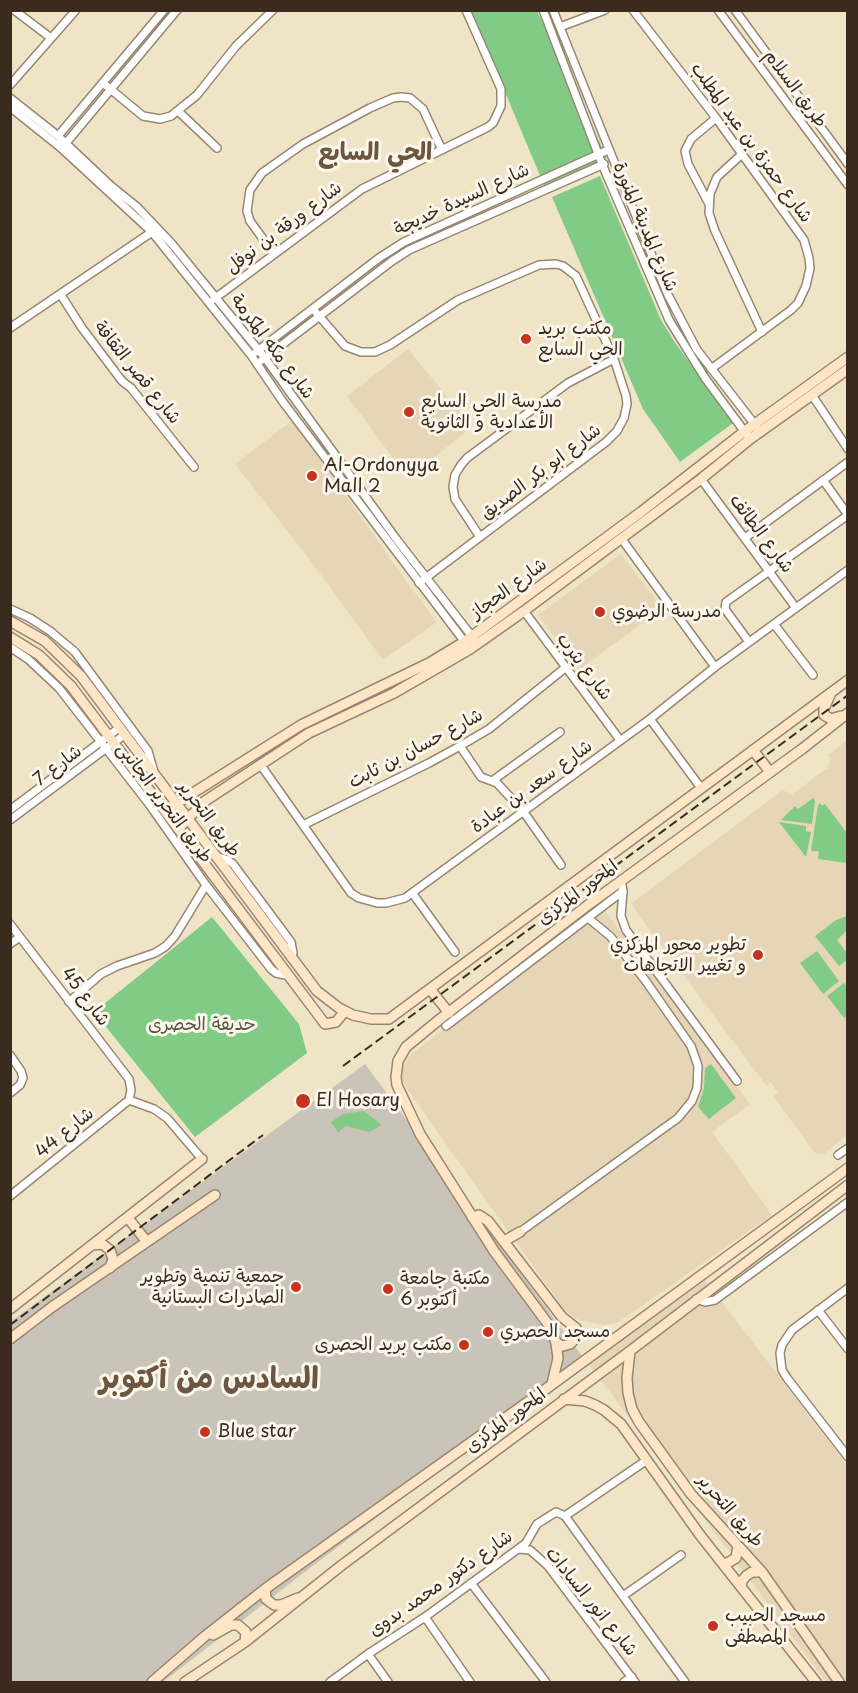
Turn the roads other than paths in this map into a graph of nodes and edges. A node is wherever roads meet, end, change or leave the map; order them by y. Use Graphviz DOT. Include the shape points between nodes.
graph roads {
  1 [pos="14,10"];
  2 [pos="76,10"];
  3 [pos="164,10"];
  4 [pos="177,10"];
  5 [pos="273,10"];
  6 [pos="466,10"];
  7 [pos="543,10"];
  8 [pos="553,10"];
  9 [pos="605,10"];
  10 [pos="633,10"];
  11 [pos="718,10"];
  12 [pos="735,10"];
  13 [pos="561,27"];
  14 [pos="551,30"];
  15 [pos="51,38"];
  16 [pos="103,84"];
  17 [pos="10,85"];
  18 [pos="110,89"];
  19 [pos="10,98"];
  20 [pos="10,107"];
  21 [pos="178,111"];
  22 [pos="716,118"];
  23 [pos="58,136"];
  24 [pos="66,143"];
  25 [pos="217,148"];
  26 [pos="442,150"];
  27 [pos="608,150"];
  28 [pos="598,154"];
  29 [pos="742,154"];
  30 [pos="612,160"];
  31 [pos="602,164"];
  32 [pos="848,164"];
  33 [pos="848,184"];
  34 [pos="709,204"];
  35 [pos="152,232"];
  36 [pos="274,254"];
  37 [pos="61,295"];
  38 [pos="213,300"];
  39 [pos="313,309"];
  40 [pos="320,316"];
  41 [pos="10,328"];
  42 [pos="762,332"];
  43 [pos="258,350"];
  44 [pos="251,356"];
  45 [pos="848,357"];
  46 [pos="264,358"];
  47 [pos="614,359"];
  48 [pos="258,364"];
  49 [pos="711,369"];
  50 [pos="848,369"];
  51 [pos="812,395"];
  52 [pos="758,428"];
  53 [pos="747,435"];
  54 [pos="848,450"];
  55 [pos="848,462"];
  56 [pos="195,467"];
  57 [pos="701,479"];
  58 [pos="823,480"];
  59 [pos="848,515"];
  60 [pos="480,537"];
  61 [pos="621,538"];
  62 [pos="745,538"];
  63 [pos="848,570"];
  64 [pos="770,572"];
  65 [pos="426,578"];
  66 [pos="419,583"];
  67 [pos="796,608"];
  68 [pos="10,609"];
  69 [pos="524,611"];
  70 [pos="10,621"];
  71 [pos="774,624"];
  72 [pos="10,637"];
  73 [pos="749,642"];
  74 [pos="471,643"];
  75 [pos="10,647"];
  76 [pos="715,667"];
  77 [pos="566,668"];
  78 [pos="813,675"];
  79 [pos="848,680"];
  80 [pos="830,693"];
  81 [pos="847,713"];
  82 [pos="650,719"];
  83 [pos="122,732"];
  84 [pos="560,732"];
  85 [pos="112,739"];
  86 [pos="620,740"];
  87 [pos="101,742"];
  88 [pos="460,746"];
  89 [pos="106,749"];
  90 [pos="753,750"];
  91 [pos="260,764"];
  92 [pos="770,772"];
  93 [pos="155,775"];
  94 [pos="492,781"];
  95 [pos="701,788"];
  96 [pos="176,803"];
  97 [pos="10,810"];
  98 [pos="166,810"];
  99 [pos="523,811"];
  100 [pos="188,818"];
  101 [pos="10,820"];
  102 [pos="303,825"];
  103 [pos="179,828"];
  104 [pos="561,865"];
  105 [pos="621,880"];
  106 [pos="206,885"];
  107 [pos="623,891"];
  108 [pos="413,894"];
  109 [pos="588,918"];
  110 [pos="10,924"];
  111 [pos="20,937"];
  112 [pos="10,944"];
  113 [pos="455,952"];
  114 [pos="290,976"];
  115 [pos="430,989"];
  116 [pos="69,1002"];
  117 [pos="345,1011"];
  118 [pos="449,1012"];
  119 [pos="388,1019"];
  120 [pos="446,1026"];
  121 [pos="10,1055"];
  122 [pos="737,1081"];
  123 [pos="10,1093"];
  124 [pos="129,1100"];
  125 [pos="848,1148"];
  126 [pos="838,1155"];
  127 [pos="202,1158"];
  128 [pos="848,1168"];
  129 [pos="848,1185"];
  130 [pos="215,1195"];
  131 [pos="10,1196"];
  132 [pos="848,1202"];
  133 [pos="472,1216"];
  134 [pos="128,1218"];
  135 [pos="520,1232"];
  136 [pos="504,1241"];
  137 [pos="147,1242"];
  138 [pos="93,1245"];
  139 [pos="110,1268"];
  140 [pos="848,1288"];
  141 [pos="696,1299"];
  142 [pos="10,1309"];
  143 [pos="818,1310"];
  144 [pos="10,1339"];
  145 [pos="556,1343"];
  146 [pos="848,1349"];
  147 [pos="630,1351"];
  148 [pos="552,1384"];
  149 [pos="564,1399"];
  150 [pos="848,1456"];
  151 [pos="647,1460"];
  152 [pos="565,1516"];
  153 [pos="738,1546"];
  154 [pos="518,1549"];
  155 [pos="681,1555"];
  156 [pos="724,1565"];
  157 [pos="762,1572"];
  158 [pos="471,1583"];
  159 [pos="741,1587"];
  160 [pos="265,1589"];
  161 [pos="622,1596"];
  162 [pos="304,1597"];
  163 [pos="425,1617"];
  164 [pos="204,1637"];
  165 [pos="245,1642"];
  166 [pos="368,1654"];
  167 [pos="634,1680"];
  168 [pos="152,1683"];
  169 [pos="184,1683"];
  170 [pos="330,1683"];
  171 [pos="388,1683"];
  172 [pos="470,1683"];
  173 [pos="546,1683"];
  174 [pos="624,1683"];
  175 [pos="685,1683"];
  176 [pos="816,1683"];
  177 [pos="839,1683"];
  1 -- 15 [label="street"];
  2 -- 15 [label="street"];
  3 -- 16 [label="street"];
  4 -- 18 [label="street"];
  5 -- 21 [label="street"];
  6 -- 26 [label="street, شارع ورقة بن نوفل" via="499,84 501,106 488,128"];
  7 -- 14 [label="street, شارع المدينة المنورة"];
  8 -- 13 [label="street, شارع المدينة المنورة"];
  9 -- 13 [label="street"];
  10 -- 22 [label="street, شارع حمزة بن عبد المطلب"];
  11 -- 33 [label="street, طريق السلام"];
  12 -- 32 [label="street, طريق السلام"];
  13 -- 14 [label="street"];
  13 -- 27 [label="street, شارع المدينة المنورة"];
  14 -- 28 [label="street, شارع المدينة المنورة"];
  15 -- 17 [label="street"];
  16 -- 18 [label="street"];
  16 -- 23 [label="street"];
  18 -- 21 [label="street" via="148,118 160,119"];
  18 -- 24 [label="street"];
  19 -- 23 [label="street, شارع مكه المكرمة"];
  20 -- 35 [label="street, شارع مكه المكرمة" via="60,147"];
  21 -- 25 [label="street"];
  22 -- 29 [label="street, شارع حمزة بن عبد المطلب"];
  22 -- 34 [label="street" via="691,139 685,151"];
  23 -- 24 [label="street, شارع مكه المكرمة"];
  24 -- 38 [label="street, شارع مكه المكرمة" via="149,219"];
  26 -- 36 [label="street, شارع ورقة بن نوفل" via="362,189"];
  26 -- 36 [label="street" via="423,109 401,97 370,108 303,144 262,173 247,200 250,221"];
  27 -- 28 [label="street, شارع السيدة خديجة"];
  27 -- 30 [label="street, شارع المدينة المنورة"];
  28 -- 31 [label="street, شارع المدينة المنورة"];
  28 -- 39 [label="street, شارع السيدة خديجة" via="404,242"];
  29 -- 34 [label="street" via="717,177"];
  29 -- 42 [label="street, شارع حمزة بن عبد المطلب" via="804,240 809,258 809,277 803,295 791,310"];
  30 -- 31 [label="street, شارع السيدة خديجة"];
  30 -- 49 [label="street, شارع المدينة المنورة" via="667,293"];
  31 -- 40 [label="street, شارع السيدة خديجة" via="409,250"];
  31 -- 53 [label="street, شارع المدينة المنورة" via="669,320"];
  34 -- 42 [label="street" via="715,231"];
  35 -- 37 [label="street"];
  35 -- 38 [label="street, شارع مكه المكرمة"];
  36 -- 38 [label="street, شارع ورقة بن نوفل"];
  37 -- 41 [label="street"];
  37 -- 56 [label="street, شارع قصر الثقافة" via="122,381"];
  38 -- 43 [label="street, شارع مكه المكرمة"];
  38 -- 44 [label="street, شارع مكه المكرمة"];
  39 -- 40 [label="street, شارع ابو بكر الصديق"];
  39 -- 43 [label="street, شارع السيدة خديجة"];
  40 -- 46 [label="street, شارع السيدة خديجة"];
  40 -- 47 [label="street, شارع ابو بكر الصديق" via="345,346 375,352 458,300 539,265 556,264 576,276"];
  42 -- 49 [label="street, شارع حمزة بن عبد المطلب"];
  43 -- 44 [label="street, شارع السيدة خديجة"];
  43 -- 46 [label="street, شارع مكه المكرمة"];
  44 -- 48 [label="street, شارع مكه المكرمة"];
  45 -- 52 [label="main road, شارع الحجاز"];
  46 -- 48 [label="street, شارع السيدة خديجة"];
  46 -- 65 [label="street, شارع مكه المكرمة"];
  47 -- 60 [label="street, شارع ابو بكر الصديق" via="627,404 617,431"];
  47 -- 60 [label="street" via="568,383 460,465 453,487 455,499"];
  48 -- 66 [label="street, شارع مكه المكرمة"];
  49 -- 52 [label="street, شارع المدينة المنورة"];
  50 -- 51 [label="main road, شارع الحجاز"];
  51 -- 52 [label="main road, شارع الحجاز"];
  51 -- 54 [label="street"];
  52 -- 53 [label="main road, شارع الحجاز"];
  53 -- 57 [label="main road, شارع الحجاز"];
  53 -- 74 [label="main road, شارع الحجاز"];
  55 -- 58 [label="street"];
  57 -- 61 [label="main road, شارع الحجاز"];
  57 -- 62 [label="street, شارع الطائف"];
  58 -- 59 [label="street"];
  58 -- 62 [label="street"];
  59 -- 64 [label="street"];
  60 -- 65 [label="street, شارع ابو بكر الصديق"];
  61 -- 69 [label="main road, شارع الحجاز"];
  61 -- 76 [label="street"];
  62 -- 64 [label="street, شارع الطائف"];
  63 -- 67 [label="street, شارع سعد بن عبادة"];
  64 -- 67 [label="street, شارع الطائف"];
  64 -- 73 [label="street" via="725,603 725,609"];
  65 -- 66 [label="street, شارع ابو بكر الصديق"];
  65 -- 74 [label="street, شارع مكه المكرمة"];
  66 -- 74 [label="street, شارع مكه المكرمة"];
  67 -- 71 [label="street, شارع سعد بن عبادة"];
  68 -- 93 [label="street, طريق التحرير الجانبى" via="50,631 75,652 148,751"];
  69 -- 74 [label="main road, شارع الحجاز"];
  69 -- 77 [label="street, شارع يثرب"];
  70 -- 83 [label="main road, طريق التحرير" via="58,652"];
  71 -- 73 [label="street, شارع سعد بن عبادة"];
  71 -- 78 [label="street"];
  72 -- 85 [label="main road, طريق التحرير" via="57,671"];
  73 -- 76 [label="street, شارع سعد بن عبادة"];
  74 -- 91 [label="main road, شارع الحجاز" via="394,693 309,733"];
  74 -- 96 [label="main road, شارع الحجاز" via="292,730"];
  75 -- 87 [label="street, طريق التحرير الجانبى" via="44,672"];
  76 -- 82 [label="street, شارع سعد بن عبادة"];
  77 -- 86 [label="street, شارع يثرب"];
  77 -- 88 [label="street, شارع حسان بن ثابت" via="489,729"];
  79 -- 80 [label="main road, المحور المركزى"];
  80 -- 81 [label="main road" via="825,717 831,719"];
  80 -- 90 [label="main road, المحور المركزى"];
  81 -- 92 [label="main road, المحور المركزى"];
  82 -- 86 [label="street, شارع سعد بن عبادة"];
  82 -- 95 [label="street"];
  83 -- 85 [label="street, شارع 7"];
  83 -- 93 [label="main road, طريق التحرير"];
  84 -- 94 [label="street"];
  85 -- 87 [label="street, شارع 7"];
  85 -- 89 [label="street, شارع 7"];
  85 -- 98 [label="main road, طريق التحرير"];
  86 -- 99 [label="street, شارع سعد بن عبادة"];
  87 -- 89 [label="street, طريق التحرير الجانبى"];
  87 -- 97 [label="street, شارع 7"];
  88 -- 94 [label="street" via="481,777"];
  88 -- 102 [label="street, شارع حسان بن ثابت"];
  89 -- 101 [label="street, شارع 7"];
  89 -- 106 [label="street, طريق التحرير الجانبى"];
  90 -- 92 [label="main road"];
  90 -- 95 [label="main road, المحور المركزى"];
  91 -- 100 [label="main road, شارع الحجاز" via="205,801"];
  91 -- 102 [label="street, شارع سعد بن عبادة"];
  92 -- 105 [label="main road, المحور المركزى"];
  93 -- 96 [label="main road, طريق التحرير"];
  94 -- 99 [label="street"];
  95 -- 115 [label="main road, المحور المركزى"];
  96 -- 98 [label="main road, شارع الحجاز"];
  96 -- 100 [label="main road, طريق التحرير"];
  98 -- 103 [label="main road, طريق التحرير"];
  99 -- 104 [label="street"];
  99 -- 108 [label="street, شارع سعد بن عبادة"];
  100 -- 103 [label="main road, شارع الحجاز"];
  100 -- 117 [label="main road, طريق التحرير" via="291,958 322,996"];
  102 -- 108 [label="street, شارع سعد بن عبادة" via="351,893 377,903"];
  103 -- 114 [label="main road, طريق التحرير"];
  105 -- 107 [label="street"];
  105 -- 118 [label="main road, المحور المركزى"];
  106 -- 114 [label="street, طريق التحرير الجانبى" via="271,969"];
  106 -- 116 [label="street" via="166,946 100,974"];
  107 -- 109 [label="street"];
  107 -- 122 [label="street" via="621,912 626,930"];
  108 -- 113 [label="street"];
  109 -- 120 [label="street"];
  109 -- 135 [label="street" via="610,936 691,1046 698,1066 697,1088 678,1118"];
  110 -- 111 [label="street, شارع 45"];
  111 -- 112 [label="street"];
  111 -- 116 [label="street, شارع 45"];
  114 -- 117 [label="main road, طريق التحرير" via="325,1024 336,1022"];
  115 -- 118 [label="main road"];
  115 -- 119 [label="main road, المحور المركزى"];
  116 -- 124 [label="street, شارع 45" via="129,1079"];
  117 -- 119 [label="main road, طريق التحرير" via="371,1019"];
  118 -- 133 [label="main road, المحور المركزى" via="406,1047 396,1069 397,1084 420,1134"];
  121 -- 123 [label="street" via="23,1078"];
  124 -- 127 [label="street" via="167,1118"];
  124 -- 131 [label="street, شارع 44"];
  125 -- 126 [label="street"];
  127 -- 134 [label="main road"];
  128 -- 148 [label="main road"];
  129 -- 141 [label="main road, المحور المركزى"];
  130 -- 137 [label="main road"];
  132 -- 141 [label="street" via="715,1300"];
  133 -- 136 [label="main road" via="484,1218"];
  133 -- 145 [label="main road" via="546,1322"];
  134 -- 137 [label="main road"];
  134 -- 138 [label="main road"];
  135 -- 136 [label="main road"];
  136 -- 145 [label="main road" via="562,1317 576,1328 573,1341 563,1346"];
  137 -- 139 [label="main road"];
  138 -- 139 [label="main road" via="110,1250"];
  138 -- 142 [label="main road"];
  139 -- 144 [label="main road"];
  140 -- 143 [label="street"];
  141 -- 147 [label="main road, المحور المركزى"];
  143 -- 146 [label="street"];
  143 -- 150 [label="street" via="792,1330 782,1344 780,1362 782,1370"];
  145 -- 148 [label="main road" via="557,1365"];
  147 -- 149 [label="main road, المحور المركزى"];
  147 -- 153 [label="main road, طريق التحرير" via="628,1394 639,1422 690,1494"];
  148 -- 160 [label="main road, المحور المركزى"];
  149 -- 151 [label="main road, طريق التحرير" via="585,1401 613,1416"];
  149 -- 162 [label="main road, المحور المركزى"];
  151 -- 152 [label="street"];
  151 -- 156 [label="main road, طريق التحرير"];
  152 -- 154 [label="street, شارع دكتور محمد بدوى" via="551,1514 537,1524"];
  152 -- 161 [label="street"];
  153 -- 156 [label="main road" via="736,1558"];
  153 -- 157 [label="main road, طريق التحرير"];
  154 -- 158 [label="street, شارع دكتور محمد بدوى"];
  154 -- 167 [label="street, شارع انور السادات" via="530,1550 548,1566"];
  155 -- 161 [label="street"];
  156 -- 159 [label="main road, طريق التحرير"];
  157 -- 159 [label="main road" via="746,1576"];
  157 -- 177 [label="main road, طريق التحرير"];
  158 -- 163 [label="street, شارع دكتور محمد بدوى"];
  158 -- 173 [label="street"];
  159 -- 176 [label="main road, طريق التحرير"];
  160 -- 162 [label="main road" via="266,1599 274,1605"];
  160 -- 164 [label="main road, المحور المركزى"];
  161 -- 175 [label="street"];
  162 -- 165 [label="main road, المحور المركزى"];
  163 -- 166 [label="street, شارع دكتور محمد بدوى"];
  163 -- 172 [label="street"];
  164 -- 165 [label="main road" via="238,1625 246,1632"];
  164 -- 168 [label="main road, المحور المركزى"];
  165 -- 169 [label="main road, المحور المركزى"];
  166 -- 170 [label="street, شارع دكتور محمد بدوى"];
  166 -- 171 [label="street"];
  167 -- 174 [label="street"];
}
